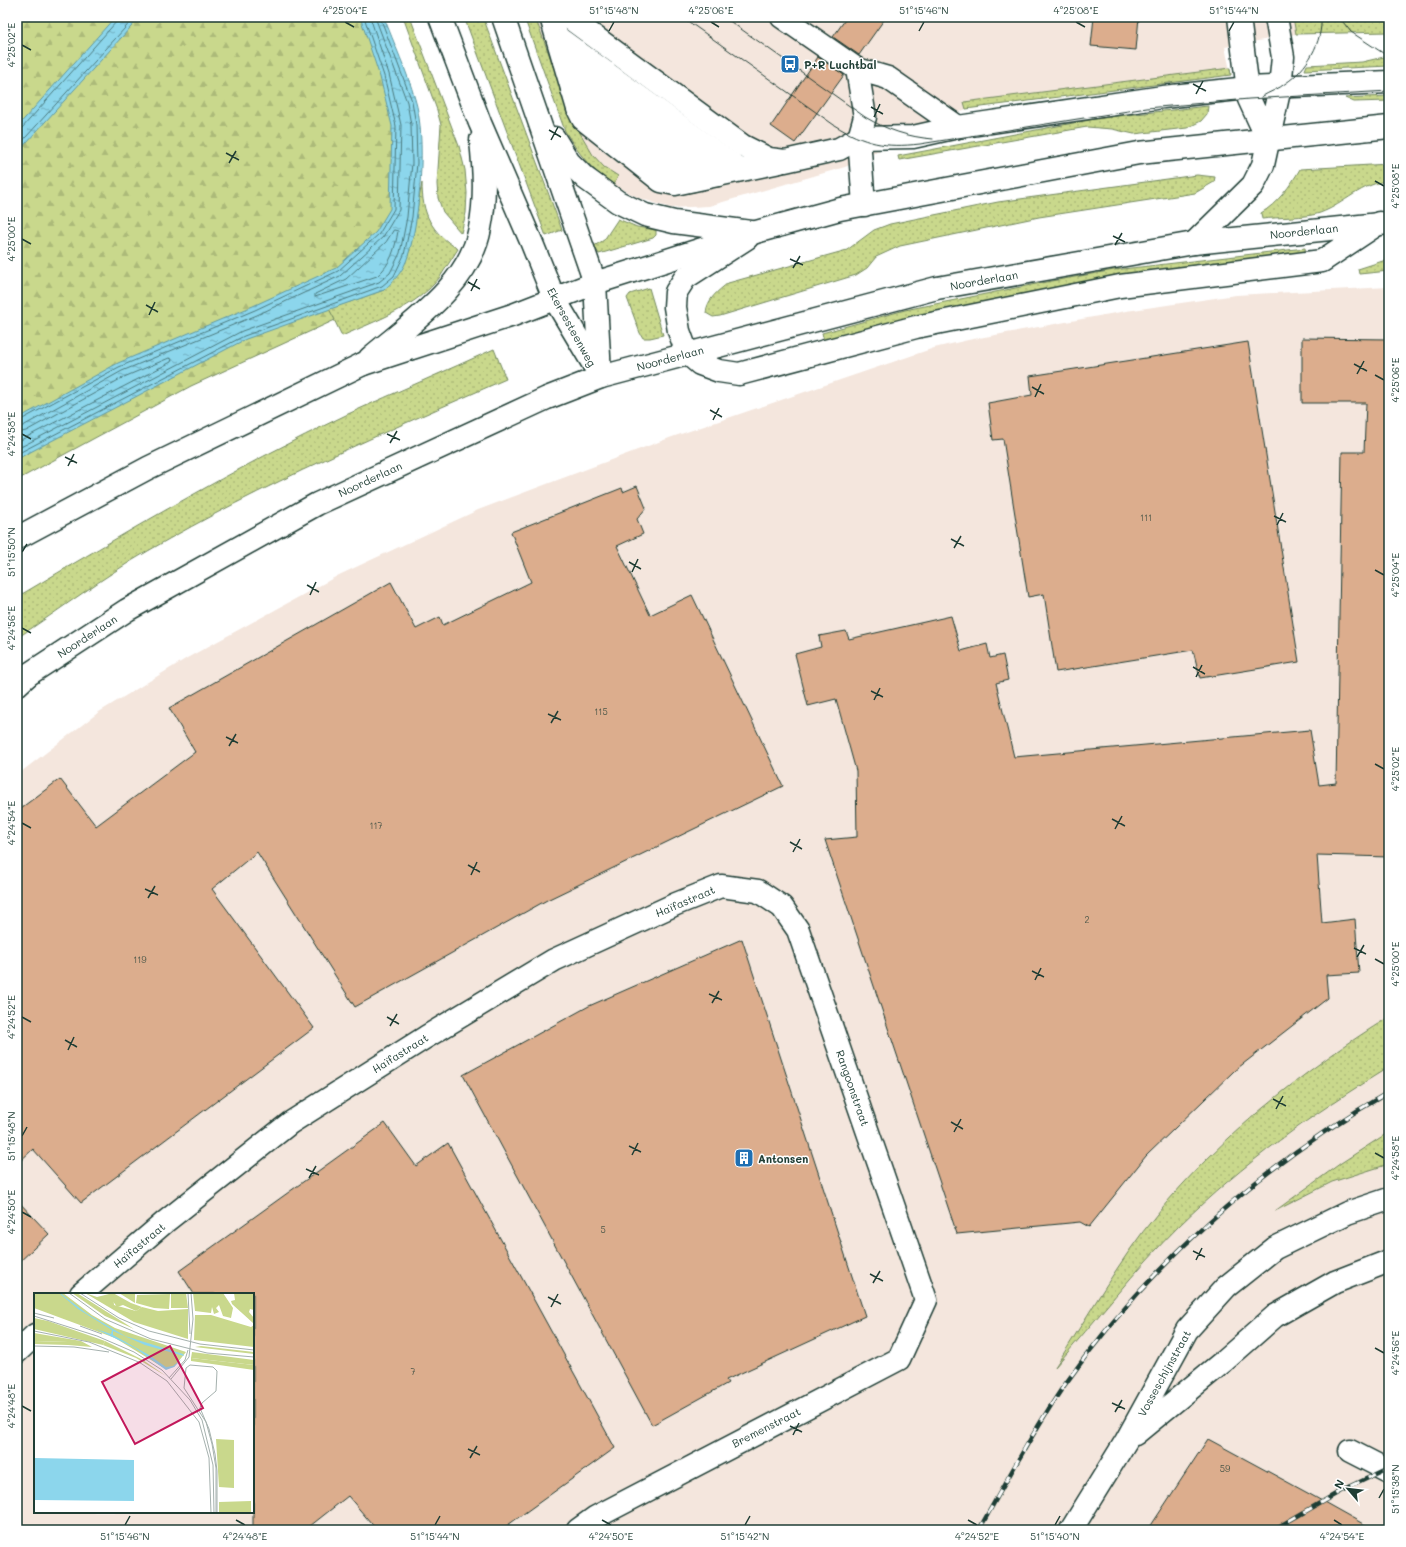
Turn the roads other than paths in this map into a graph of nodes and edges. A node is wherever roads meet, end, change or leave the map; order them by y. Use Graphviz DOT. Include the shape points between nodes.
graph roads {
  1 [pos="440,17"];
  2 [pos="503,17"];
  3 [pos="568,17"];
  4 [pos="782,17"];
  5 [pos="1239,17"];
  6 [pos="1276,17"];
  7 [pos="554,27"];
  8 [pos="564,61"];
  9 [pos="857,69"];
  10 [pos="1389,82"];
  11 [pos="1280,87"];
  12 [pos="1248,88"];
  13 [pos="536,108"];
  14 [pos="480,123"];
  15 [pos="958,127"];
  16 [pos="1389,127"];
  17 [pos="859,138"];
  18 [pos="1268,140"];
  19 [pos="785,161"];
  20 [pos="740,170"];
  21 [pos="718,175"];
  22 [pos="864,205"];
  23 [pos="1384,223"];
  24 [pos="756,232"];
  25 [pos="1194,243"];
  26 [pos="595,283"];
  27 [pos="554,298"];
  28 [pos="687,353"];
  29 [pos="363,364"];
  30 [pos="600,377"];
  31 [pos="17,538"];
  32 [pos="21,680"];
  33 [pos="758,891"];
  34 [pos="1389,1199"];
  35 [pos="1389,1261"];
  36 [pos="83,1293"];
  37 [pos="926,1300"];
  38 [pos="34,1336"];
  39 [pos="17,1352"];
  40 [pos="1126,1441"];
  41 [pos="1350,1451"];
  42 [pos="1389,1471"];
  43 [pos="578,1530"];
  44 [pos="1072,1530"];
  1 -- 14 [label="main road, Ekersesteenweg"];
  2 -- 13 [label="main road, Ekersesteenweg"];
  3 -- 19 [label="main road" via="744,146 769,159"];
  4 -- 9 [label="main road"];
  5 -- 12 [label="main road"];
  6 -- 11 [label="main road" via="1283,57"];
  7 -- 8 [label="main road"];
  7 -- 20 [label="main road"];
  8 -- 21 [label="main road"];
  8 -- 21 [label="main road" via="583,119 661,181 675,184"];
  9 -- 15 [label="main road" via="888,78"];
  9 -- 17 [label="main road" via="865,117"];
  10 -- 11 [label="main road"];
  11 -- 12 [label="main road"];
  11 -- 18 [label="main road"];
  12 -- 15 [label="main road" via="1163,97"];
  12 -- 18 [label="main road" via="1249,98"];
  13 -- 24 [label="main road" via="568,162 618,202 645,215 674,222"];
  13 -- 26 [label="main road, Ekersesteenweg"];
  14 -- 27 [label="main road, Ekersesteenweg"];
  14 -- 29 [label="main road" via="484,176 483,204 480,230 474,250 463,269 442,294"];
  15 -- 17 [label="main road" via="913,137"];
  16 -- 18 [label="main road"];
  17 -- 19 [label="main road" via="839,149"];
  17 -- 22 [label="main road"];
  18 -- 22 [label="main road" via="1138,153"];
  18 -- 25 [label="main road" via="1263,165 1253,185"];
  19 -- 20 [label="main road"];
  20 -- 21 [label="main road"];
  22 -- 24 [label="main road"];
  23 -- 25 [label="main road, Noorderlaan"];
  23 -- 28 [label="main road" via="1322,261 1120,286 916,327 739,374 719,371 700,364"];
  24 -- 26 [label="main road"];
  24 -- 28 [label="main road" via="685,278 676,292 675,307 679,331"];
  25 -- 28 [label="main road, Noorderlaan" via="937,288"];
  26 -- 27 [label="main road"];
  26 -- 30 [label="main road, Ekersesteenweg"];
  27 -- 29 [label="main road" via="513,315"];
  27 -- 30 [label="main road, Ekersesteenweg"];
  28 -- 30 [label="main road, Noorderlaan"];
  29 -- 31 [label="main road" via="148,468"];
  30 -- 32 [label="main road, Noorderlaan" via="539,401 317,504 128,610"];
  33 -- 36 [label="main road, Haïfastraat" via="721,886 554,960 290,1123 165,1222"];
  33 -- 37 [label="main road, Rangoonstraat" via="782,907 798,930"];
  34 -- 40 [label="main road, Vosseschijnstraat" via="1347,1212 1275,1248 1226,1287 1187,1330"];
  35 -- 40 [label="main road, Vosseschijnstraat" via="1335,1282 1275,1316"];
  37 -- 43 [label="main road, Bremenstraat" via="899,1359 616,1506"];
  38 -- 39 [label="main road"];
  40 -- 44 [label="main road, Vosseschijnstraat"];
  41 -- 42 [label="main road"];
}
